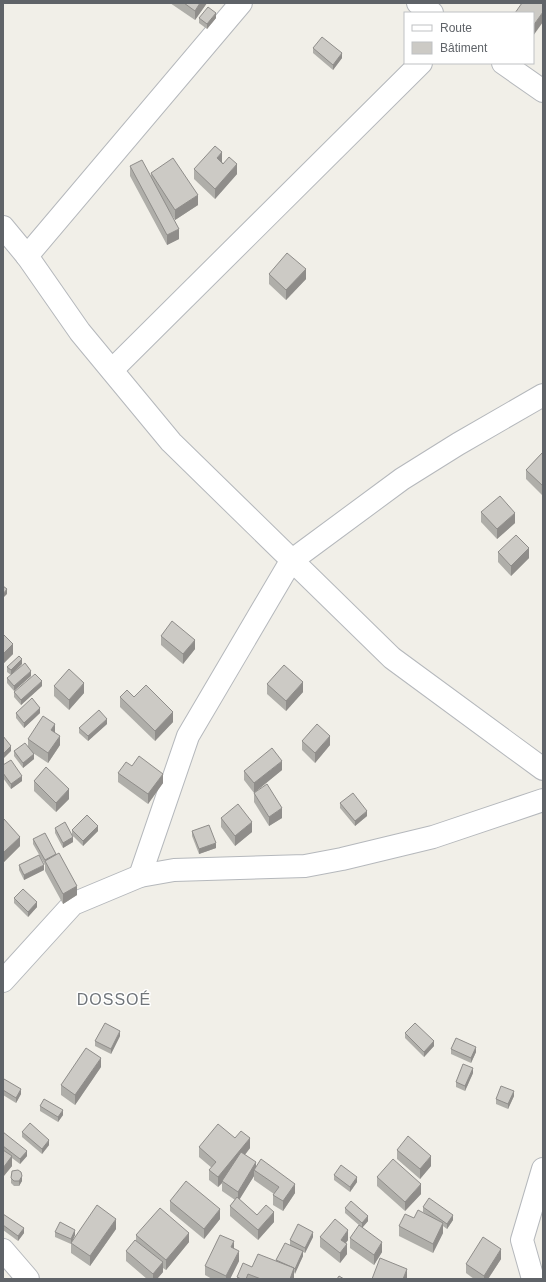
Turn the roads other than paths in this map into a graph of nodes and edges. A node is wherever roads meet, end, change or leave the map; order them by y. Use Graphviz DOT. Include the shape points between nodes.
graph roads {
  1 [pos="241,3"];
  2 [pos="418,3"];
  3 [pos="431,12"];
  4 [pos="420,64"];
  5 [pos="504,64"];
  6 [pos="543,91"];
  7 [pos="3,227"];
  8 [pos="27,256"];
  9 [pos="112,370"];
  10 [pos="543,395"];
  11 [pos="291,561"];
  12 [pos="543,769"];
  13 [pos="543,800"];
  14 [pos="140,876"];
  15 [pos="3,981"];
  16 [pos="543,1169"];
  17 [pos="3,1250"];
  18 [pos="543,1273"];
  19 [pos="28,1279"];
  20 [pos="533,1279"];
  21 [pos="539,1279"];
  1 -- 8 [label="street"];
  2 -- 3 [label="street"];
  4 -- 9 [label="street"];
  5 -- 6 [label="street"];
  7 -- 8 [label="street"];
  8 -- 9 [label="street" via="80,332"];
  9 -- 11 [label="street" via="171,442"];
  10 -- 11 [label="street" via="402,479"];
  11 -- 12 [label="street" via="392,658"];
  11 -- 14 [label="street" via="188,736"];
  13 -- 14 [label="street" via="433,837 335,861 305,866 174,870"];
  14 -- 15 [label="street" via="73,904"];
  16 -- 20 [label="street" via="522,1240"];
  17 -- 19 [label="street"];
  18 -- 21 [label="street"];
}
